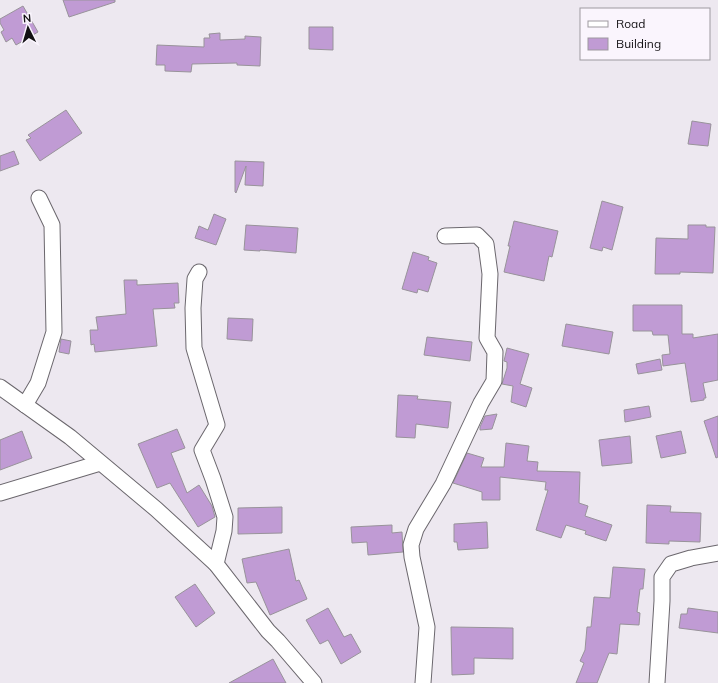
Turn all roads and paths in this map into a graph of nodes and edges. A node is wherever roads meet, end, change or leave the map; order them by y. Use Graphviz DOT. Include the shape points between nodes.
graph roads {
  1 [pos="39,198"];
  2 [pos="446,236"];
  3 [pos="199,272"];
  4 [pos="0,387"];
  5 [pos="24,405"];
  6 [pos="100,463"];
  7 [pos="0,493"];
  8 [pos="718,553"];
  9 [pos="216,564"];
  10 [pos="314,683"];
  11 [pos="423,683"];
  12 [pos="657,683"];
  1 -- 5 [label="street" via="52,225 54,332 38,383"];
  2 -- 11 [label="street" via="477,235 486,244 490,274 487,338 495,352 494,381 443,484 416,529 412,545 412,557 427,627"];
  3 -- 9 [label="street" via="195,279 193,308 194,348 217,426 202,450 225,517"];
  4 -- 5 [label="street"];
  5 -- 6 [label="street" via="70,437"];
  6 -- 7 [label="street"];
  6 -- 9 [label="street" via="156,509"];
  8 -- 12 [label="street" via="671,564 662,577"];
  9 -- 10 [label="street" via="268,631"];
}
